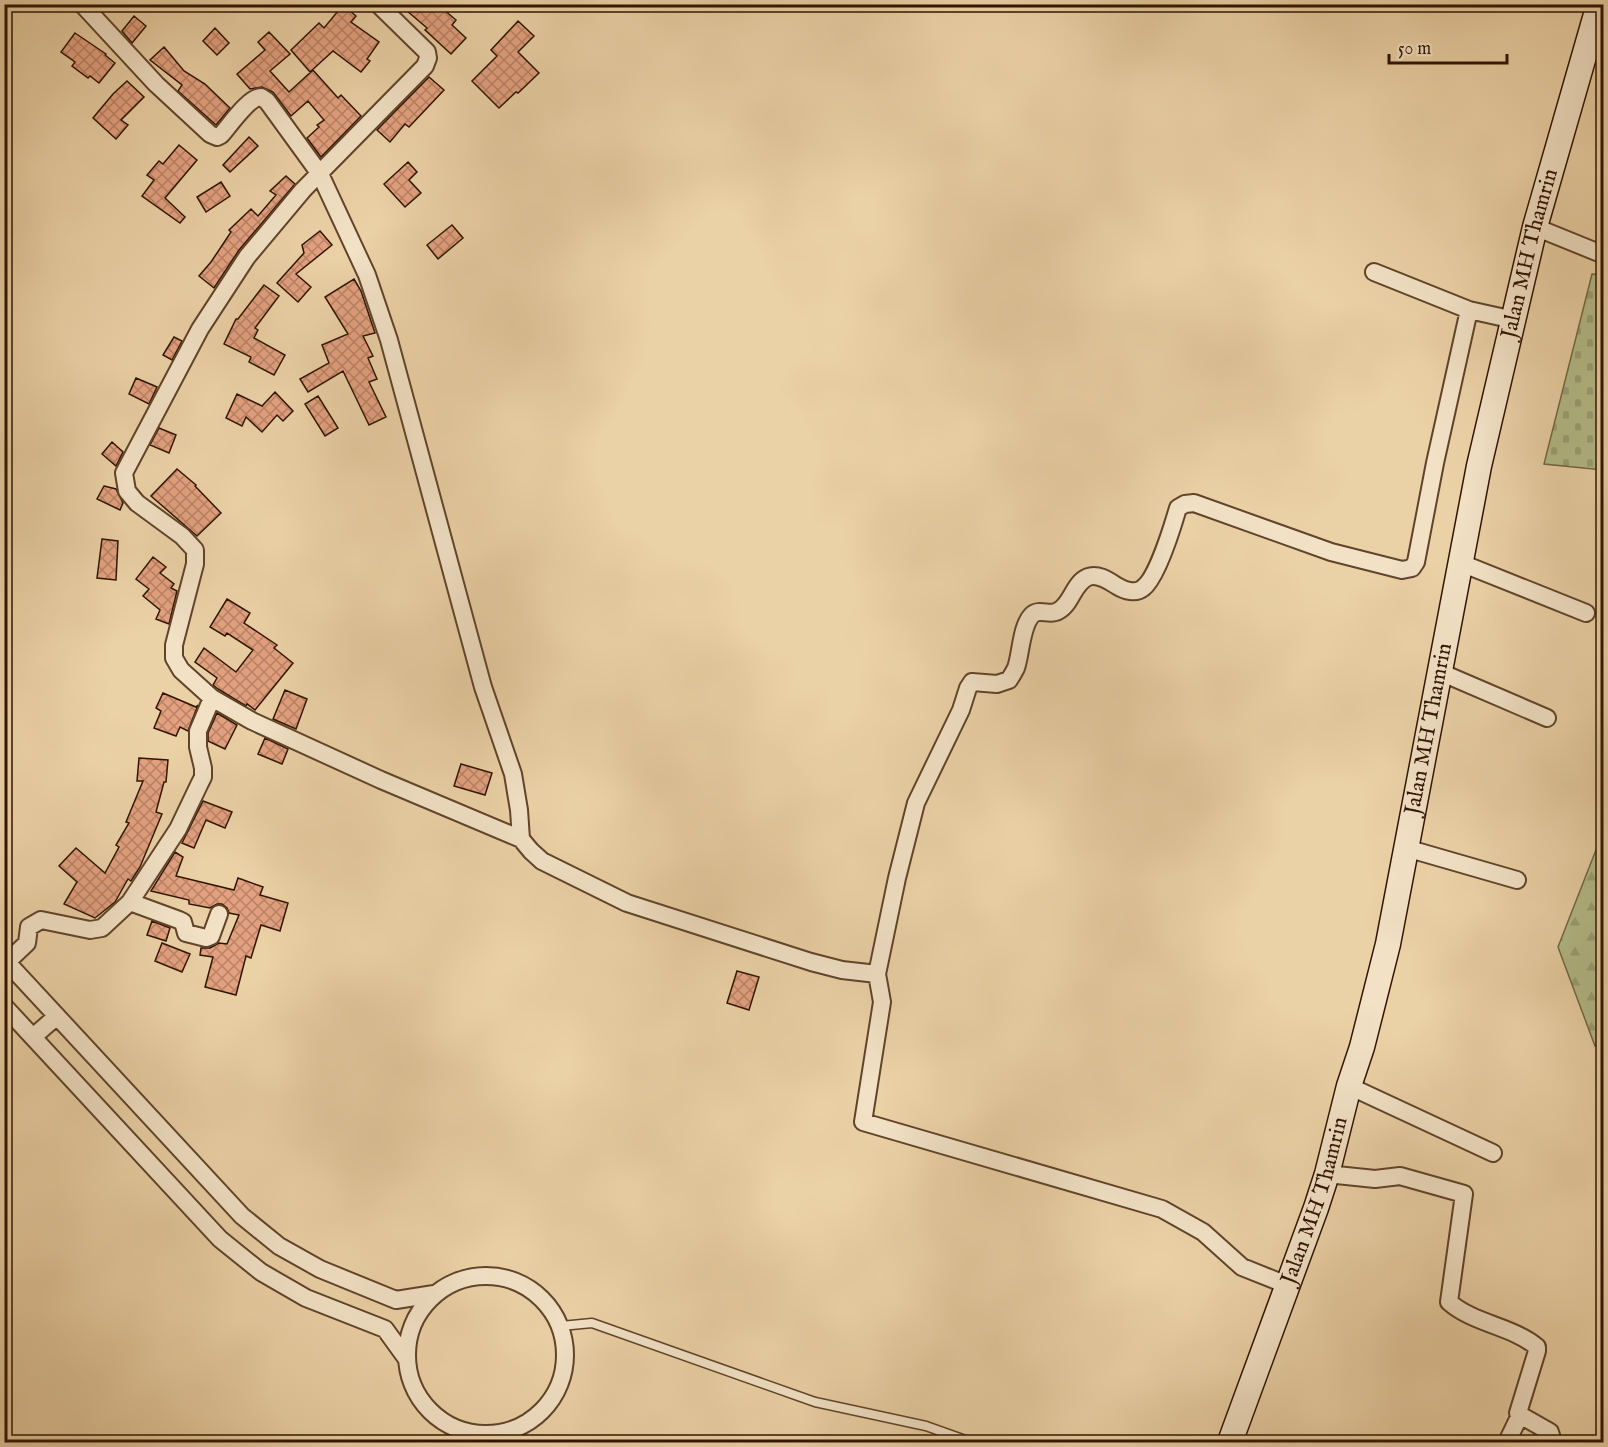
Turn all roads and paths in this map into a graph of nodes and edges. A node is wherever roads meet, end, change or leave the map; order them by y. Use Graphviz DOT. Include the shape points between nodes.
graph roads {
  1 [pos="82,4"];
  2 [pos="378,4"];
  3 [pos="1600,11"];
  4 [pos="320,174"];
  5 [pos="1534,227"];
  6 [pos="1604,255"];
  7 [pos="1374,272"];
  8 [pos="1469,310"];
  9 [pos="1514,320"];
  10 [pos="1461,563"];
  11 [pos="1586,613"];
  12 [pos="1440,672"];
  13 [pos="212,698"];
  14 [pos="1547,718"];
  15 [pos="521,839"];
  16 [pos="1406,848"];
  17 [pos="1517,880"];
  18 [pos="130,902"];
  19 [pos="219,914"];
  20 [pos="6,961"];
  21 [pos="877,974"];
  22 [pos="4,1006"];
  23 [pos="57,1016"];
  24 [pos="33,1037"];
  25 [pos="1349,1086"];
  26 [pos="1493,1153"];
  27 [pos="1327,1174"];
  28 [pos="1287,1285"];
  29 [pos="434,1294"];
  30 [pos="561,1326"];
  31 [pos="406,1358"];
  32 [pos="1520,1415"];
  33 [pos="971,1443"];
  34 [pos="1230,1443"];
  35 [pos="1507,1443"];
  36 [pos="1553,1443"];
  1 -- 4 [label="street" via="156,84 210,134 221,135 246,106 261,97"];
  2 -- 4 [label="street" via="428,58 425,66"];
  3 -- 5 [label="street, Jalan MH Thamrin"];
  4 -- 13 [label="street" via="246,257 200,329 124,472 127,492 136,503 195,550 174,658 181,670"];
  4 -- 15 [label="street" via="368,275 389,340 483,687 513,774"];
  5 -- 6 [label="street"];
  5 -- 9 [label="street, Jalan MH Thamrin"];
  7 -- 8 [label="street"];
  8 -- 9 [label="street"];
  8 -- 21 [label="street" via="1412,567 1402,570 1331,552 1194,503 1185,504 1178,508 1164,551 1144,588 1135,592 1091,576 1081,580 1060,610 1031,615 1009,680 997,684 972,682 968,688 962,710 916,803"];
  9 -- 10 [label="street, Jalan MH Thamrin" via="1479,466"];
  10 -- 11 [label="street"];
  10 -- 12 [label="street, Jalan MH Thamrin"];
  12 -- 14 [label="street"];
  12 -- 16 [label="street, Jalan MH Thamrin"];
  13 -- 15 [label="street" via="252,721"];
  13 -- 18 [label="street" via="198,731 203,768 199,785 177,829"];
  15 -- 21 [label="street" via="542,861 627,903 811,963"];
  16 -- 17 [label="street"];
  16 -- 25 [label="street, Jalan MH Thamrin" via="1388,944"];
  18 -- 19 [label="street" via="179,920 186,933 206,938 211,936"];
  18 -- 20 [label="street" via="102,928 90,930 41,920 29,927 27,943"];
  20 -- 23 [label="street"];
  21 -- 28 [label="street" via="882,1002 863,1122 1162,1209 1203,1232 1242,1267"];
  22 -- 24 [label="street"];
  23 -- 24 [label="street"];
  23 -- 29 [label="street" via="242,1216 279,1246 320,1269 396,1300"];
  24 -- 31 [label="street" via="220,1239 261,1272 306,1298 385,1329"];
  25 -- 26 [label="street"];
  25 -- 27 [label="street, Jalan MH Thamrin"];
  27 -- 28 [label="street, Jalan MH Thamrin"];
  27 -- 32 [label="street" via="1375,1179 1400,1176 1464,1194 1449,1302 1537,1347"];
  28 -- 34 [label="street, Jalan MH Thamrin"];
  29 -- 30 [label="street" via="456,1281 480,1275 512,1279 540,1296"];
  29 -- 31 [label="street" via="413,1323"];
  30 -- 31 [label="street" via="566,1355 561,1383 546,1408 521,1427 490,1434 459,1430 433,1413 414,1388"];
  30 -- 33 [label="lane" via="592,1323 815,1402 926,1426"];
  32 -- 35 [label="street"];
  32 -- 36 [label="street" via="1550,1432"];
}
